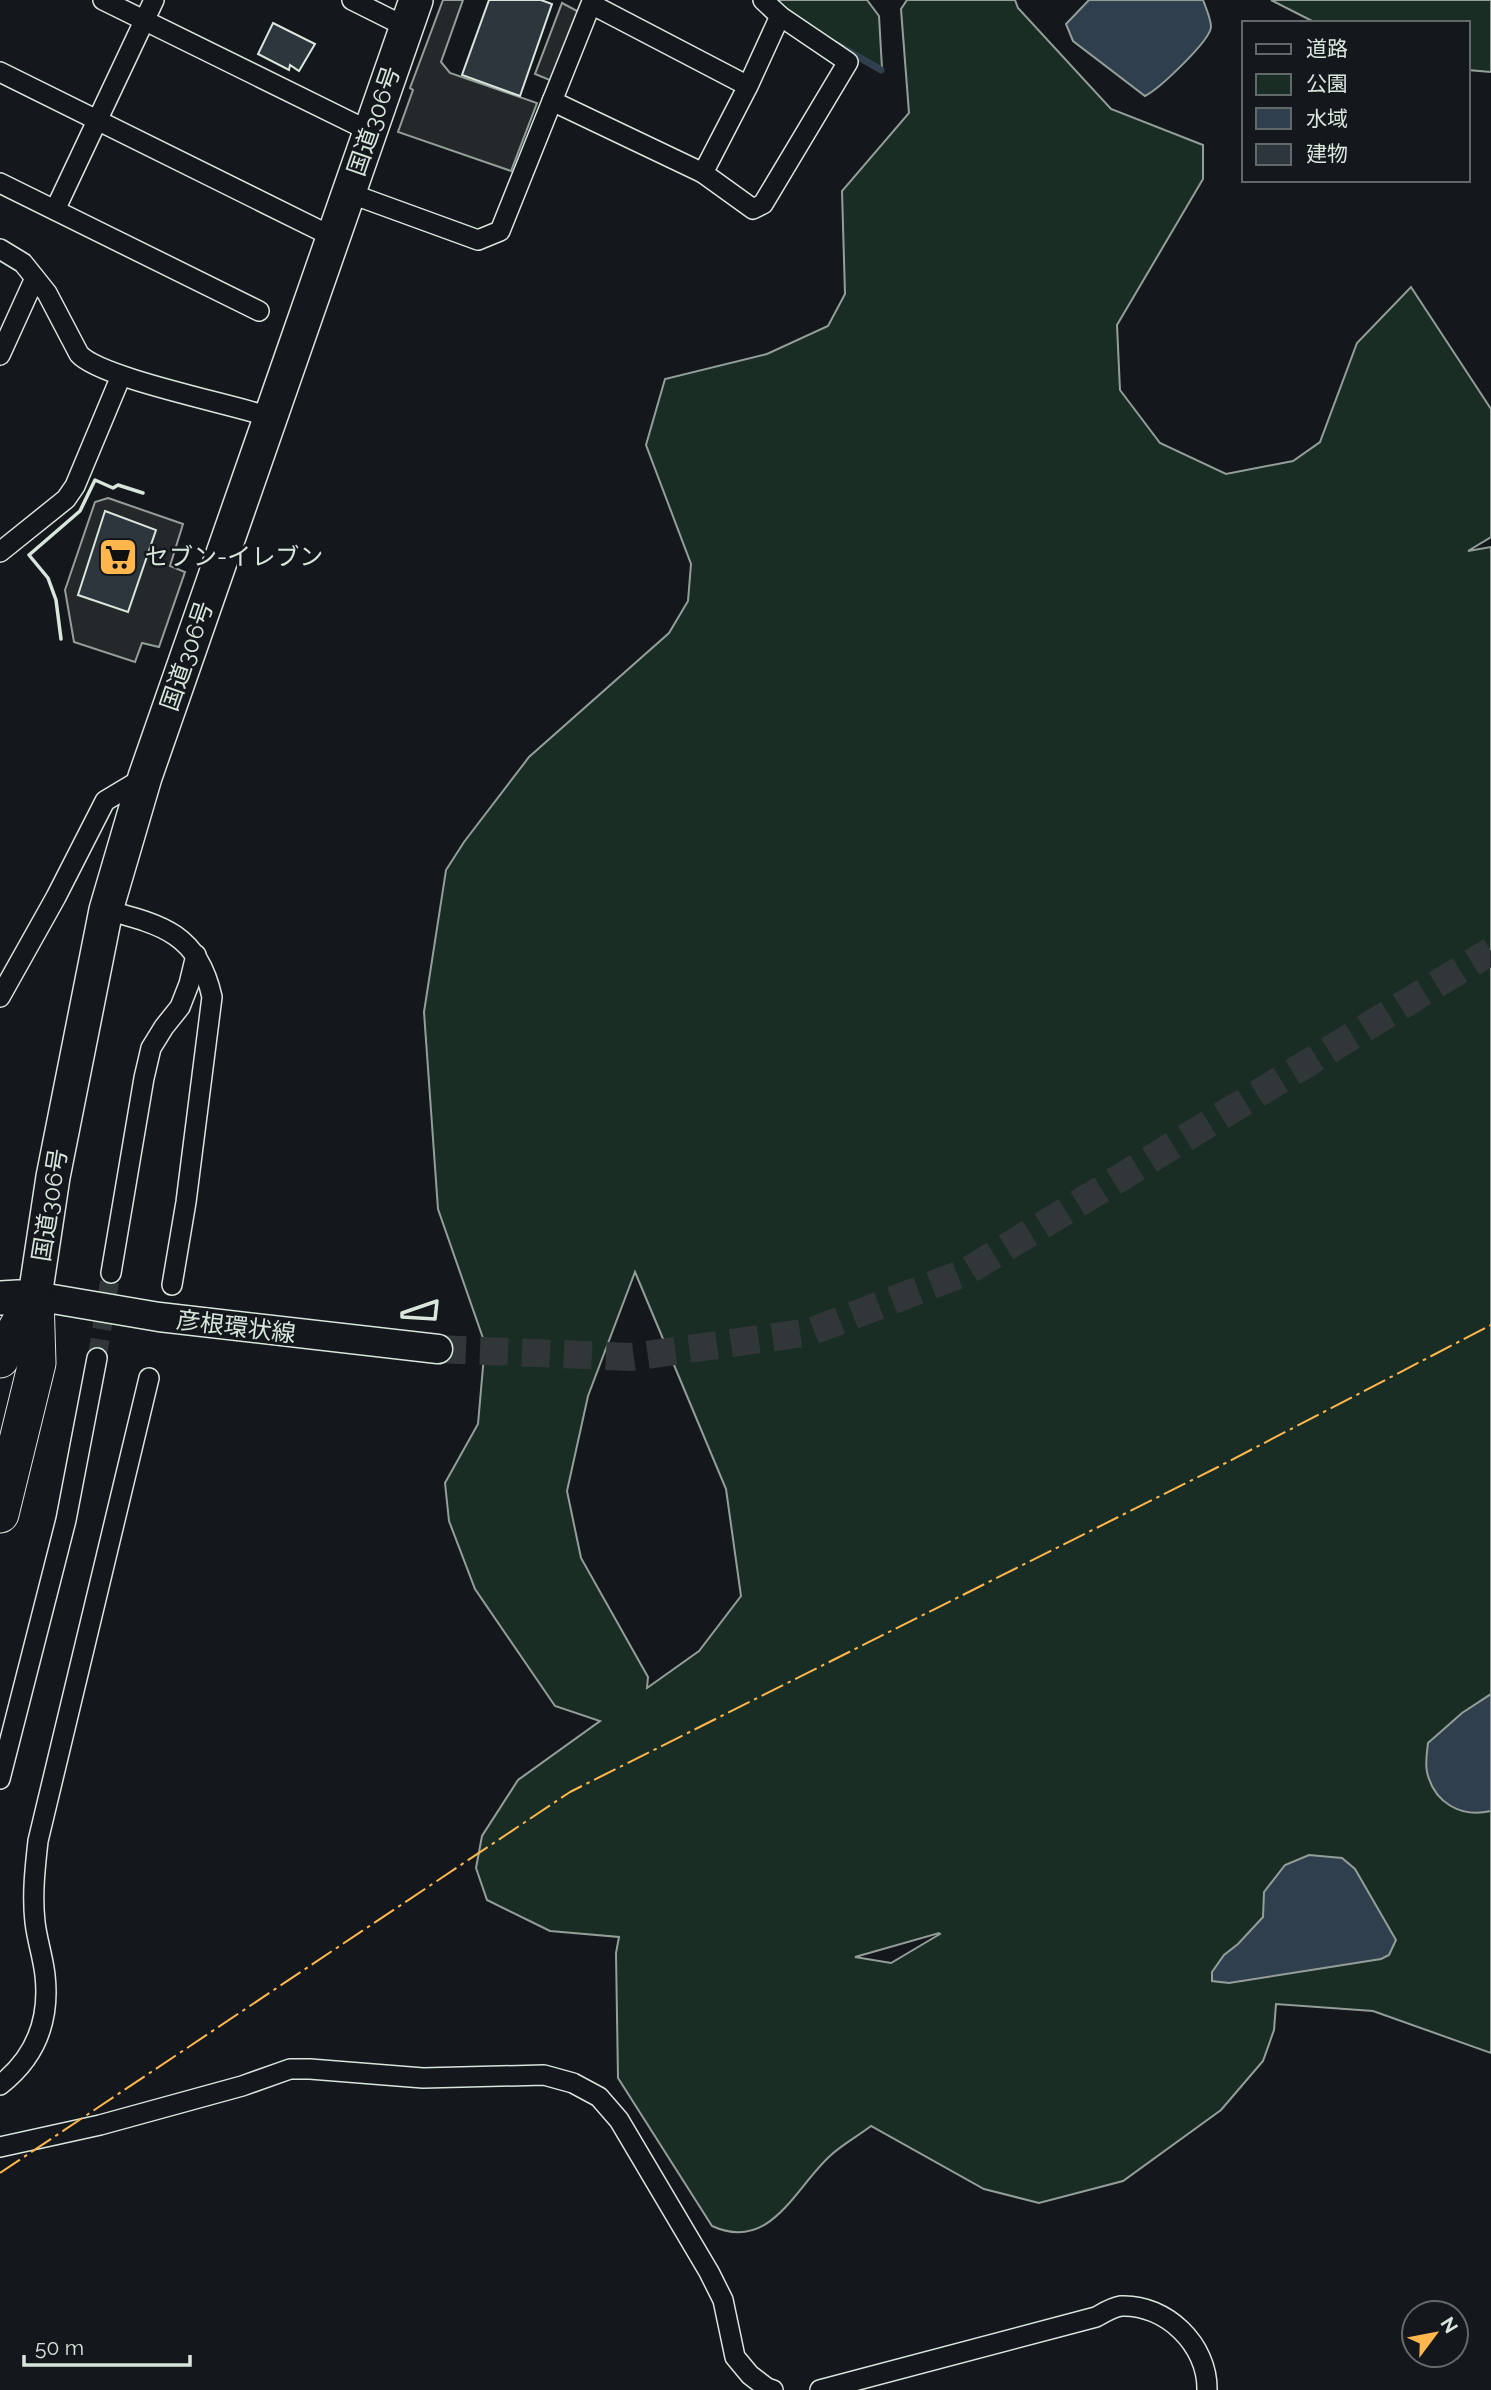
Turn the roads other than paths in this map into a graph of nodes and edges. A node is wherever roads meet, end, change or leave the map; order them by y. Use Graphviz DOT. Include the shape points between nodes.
graph roads {
  1 [pos="103,0"];
  2 [pos="154,0"];
  3 [pos="352,0"];
  4 [pos="763,0"];
  5 [pos="588,2"];
  6 [pos="411,14"];
  7 [pos="780,16"];
  8 [pos="145,21"];
  9 [pos="0,72"];
  10 [pos="748,86"];
  11 [pos="552,101"];
  12 [pos="99,120"];
  13 [pos="369,131"];
  14 [pos="703,173"];
  15 [pos="0,183"];
  16 [pos="349,193"];
  17 [pos="55,210"];
  18 [pos="334,237"];
  19 [pos="0,248"];
  20 [pos="35,278"];
  21 [pos="259,311"];
  22 [pos="0,355"];
  23 [pos="121,376"];
  24 [pos="270,417"];
  25 [pos="0,552"];
  26 [pos="145,777"];
  27 [pos="106,910"];
  28 [pos="196,954"];
  29 [pos="0,997"];
  30 [pos="111,1273"];
  31 [pos="172,1285"];
  32 [pos="18,1297"];
  33 [pos="438,1349"];
  34 [pos="97,1358"];
  35 [pos="0,1359"];
  36 [pos="149,1378"];
  37 [pos="0,1514"];
  38 [pos="0,1779"];
  39 [pos="0,2085"];
  40 [pos="0,2147"];
  41 [pos="773,2390"];
  42 [pos="820,2390"];
  43 [pos="1207,2390"];
  1 -- 8 [label="street"];
  2 -- 8 [label="street"];
  3 -- 6 [label="street"];
  4 -- 7 [label="street"];
  5 -- 10 [label="street"];
  5 -- 11 [label="street"];
  6 -- 13 [label="highway, 国道306号"];
  7 -- 10 [label="street"];
  7 -- 14 [label="street" via="848,62 763,204 752,209"];
  8 -- 12 [label="street"];
  8 -- 13 [label="street"];
  9 -- 12 [label="street"];
  10 -- 14 [label="street"];
  11 -- 14 [label="street"];
  11 -- 16 [label="street" via="500,231 478,240"];
  12 -- 17 [label="street"];
  12 -- 18 [label="street"];
  13 -- 16 [label="highway, 国道306号"];
  15 -- 17 [label="street"];
  16 -- 18 [label="highway, 国道306号"];
  17 -- 21 [label="street"];
  18 -- 24 [label="highway, 国道306号"];
  19 -- 20 [label="street" via="23,263"];
  20 -- 22 [label="street"];
  20 -- 23 [label="street" via="85,361"];
  23 -- 24 [label="street"];
  23 -- 25 [label="street" via="75,486 66,499"];
  24 -- 26 [label="highway, 国道306号"];
  26 -- 27 [label="highway, 国道306号"];
  26 -- 29 [label="street" via="105,801"];
  27 -- 28 [label="street" via="166,928"];
  27 -- 32 [label="highway, 国道306号" via="53,1177"];
  28 -- 30 [label="street" via="180,1007 151,1048"];
  28 -- 31 [label="street" via="212,998"];
  32 -- 33 [label="main road, 彦根環状線"];
  32 -- 35 [label="highway"];
  32 -- 37 [label="highway" via="37,1363"];
  34 -- 38 [label="street" via="66,1520"];
  36 -- 39 [label="street" via="38,1841 34,1896 47,1996 44,2020 27,2058"];
  40 -- 41 [label="street" via="100,2125 290,2069 423,2078 544,2075 573,2083 600,2097 619,2120 723,2300 735,2357 750,2375"];
  42 -- 43 [label="street" via="1096,2317 1118,2306 1155,2311 1175,2323 1201,2359"];
}
